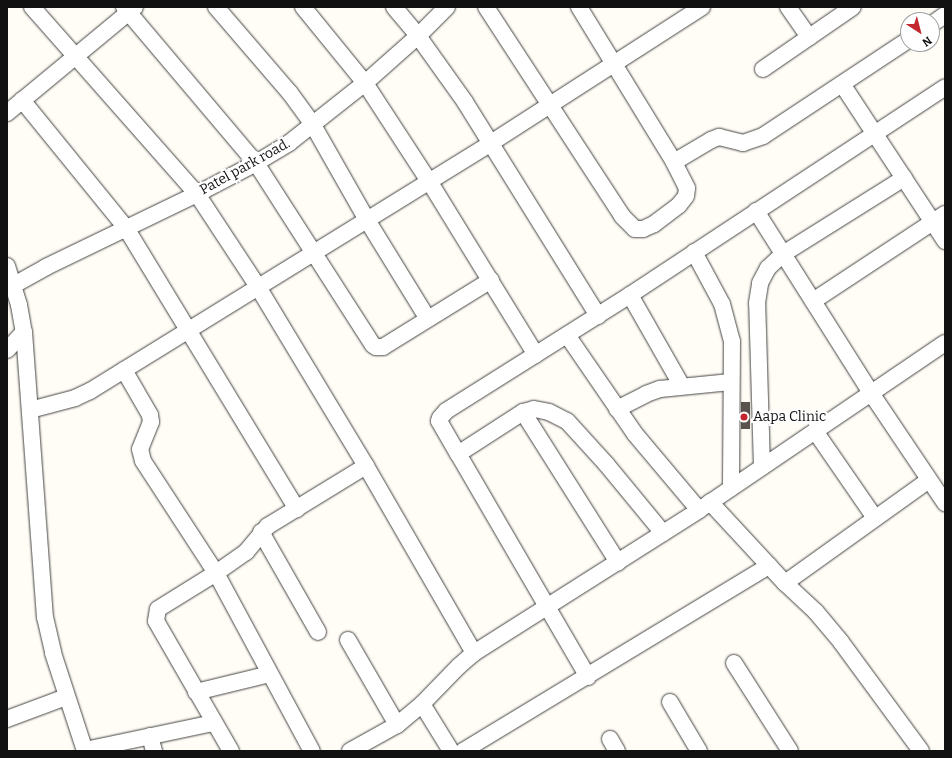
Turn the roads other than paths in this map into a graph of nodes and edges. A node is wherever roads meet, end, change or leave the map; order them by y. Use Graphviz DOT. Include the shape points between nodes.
graph roads {
  1 [pos="32,7"];
  2 [pos="216,7"];
  3 [pos="303,7"];
  4 [pos="394,7"];
  5 [pos="447,7"];
  6 [pos="486,7"];
  7 [pos="579,7"];
  8 [pos="702,7"];
  9 [pos="788,7"];
  10 [pos="853,7"];
  11 [pos="129,9"];
  12 [pos="418,36"];
  13 [pos="809,37"];
  14 [pos="900,45"];
  15 [pos="75,56"];
  16 [pos="614,64"];
  17 [pos="763,69"];
  18 [pos="365,83"];
  19 [pos="842,84"];
  20 [pos="945,87"];
  21 [pos="22,100"];
  22 [pos="550,105"];
  23 [pos="7,113"];
  24 [pos="313,125"];
  25 [pos="874,133"];
  26 [pos="491,143"];
  27 [pos="674,162"];
  28 [pos="256,163"];
  29 [pos="904,178"];
  30 [pos="429,181"];
  31 [pos="197,194"];
  32 [pos="756,211"];
  33 [pos="939,218"];
  34 [pos="367,220"];
  35 [pos="126,228"];
  36 [pos="945,241"];
  37 [pos="694,252"];
  38 [pos="313,254"];
  39 [pos="783,254"];
  40 [pos="7,266"];
  41 [pos="491,280"];
  42 [pos="14,285"];
  43 [pos="258,287"];
  44 [pos="630,295"];
  45 [pos="813,302"];
  46 [pos="598,316"];
  47 [pos="428,319"];
  48 [pos="187,331"];
  49 [pos="24,332"];
  50 [pos="567,335"];
  51 [pos="943,349"];
  52 [pos="7,350"];
  53 [pos="536,355"];
  54 [pos="124,370"];
  55 [pos="731,382"];
  56 [pos="682,386"];
  57 [pos="871,393"];
  58 [pos="617,409"];
  59 [pos="30,410"];
  60 [pos="523,412"];
  61 [pos="815,431"];
  62 [pos="458,454"];
  63 [pos="366,466"];
  64 [pos="762,467"];
  65 [pos="929,480"];
  66 [pos="731,488"];
  67 [pos="945,501"];
  68 [pos="705,506"];
  69 [pos="297,509"];
  70 [pos="875,518"];
  71 [pos="261,532"];
  72 [pos="663,533"];
  73 [pos="618,562"];
  74 [pos="769,566"];
  75 [pos="216,574"];
  76 [pos="785,583"];
  77 [pos="546,607"];
  78 [pos="318,632"];
  79 [pos="348,640"];
  80 [pos="474,653"];
  81 [pos="734,662"];
  82 [pos="270,674"];
  83 [pos="588,677"];
  84 [pos="196,692"];
  85 [pos="66,697"];
  86 [pos="670,702"];
  87 [pos="422,704"];
  88 [pos="7,719"];
  89 [pos="214,723"];
  90 [pos="397,725"];
  91 [pos="152,743"];
  92 [pos="85,750"];
  93 [pos="231,751"];
  94 [pos="312,751"];
  95 [pos="350,751"];
  96 [pos="451,751"];
  97 [pos="463,751"];
  98 [pos="699,751"];
  99 [pos="790,751"];
  100 [pos="921,751"];
  1 -- 15 [label="street"];
  2 -- 24 [label="street" via="290,93"];
  3 -- 18 [label="street"];
  4 -- 12 [label="street"];
  5 -- 12 [label="street, Patel park road."];
  6 -- 22 [label="street"];
  7 -- 16 [label="street"];
  8 -- 16 [label="street"];
  9 -- 13 [label="street"];
  10 -- 13 [label="street"];
  11 -- 15 [label="street"];
  11 -- 28 [label="street"];
  12 -- 18 [label="street, Patel park road."];
  12 -- 26 [label="street"];
  13 -- 17 [label="street"];
  14 -- 19 [label="street"];
  15 -- 21 [label="street"];
  15 -- 31 [label="street"];
  16 -- 22 [label="street"];
  16 -- 27 [label="street"];
  18 -- 24 [label="street, Patel park road."];
  18 -- 30 [label="street"];
  19 -- 25 [label="street"];
  19 -- 27 [label="street" via="763,136 743,143 719,137"];
  20 -- 25 [label="street"];
  21 -- 23 [label="street"];
  21 -- 35 [label="street"];
  22 -- 26 [label="street"];
  22 -- 27 [label="street" via="622,216 635,229 643,229 654,224 671,212 686,196 687,188"];
  24 -- 28 [label="street, Patel park road."];
  24 -- 34 [label="street"];
  25 -- 29 [label="street"];
  25 -- 32 [label="street"];
  26 -- 30 [label="street"];
  26 -- 46 [label="street"];
  28 -- 31 [label="street, Patel park road."];
  28 -- 38 [label="street"];
  29 -- 33 [label="street"];
  29 -- 39 [label="street"];
  30 -- 34 [label="street"];
  30 -- 41 [label="street"];
  31 -- 35 [label="street, Patel park road."];
  31 -- 43 [label="street"];
  32 -- 37 [label="street"];
  32 -- 39 [label="street"];
  33 -- 36 [label="street"];
  33 -- 45 [label="street"];
  34 -- 38 [label="street"];
  34 -- 47 [label="street"];
  35 -- 42 [label="street, Patel park road."];
  35 -- 48 [label="street"];
  37 -- 44 [label="street"];
  37 -- 55 [label="street" via="722,304 728,323 732,341"];
  38 -- 43 [label="street"];
  38 -- 47 [label="street" via="376,347 383,347"];
  39 -- 45 [label="street"];
  39 -- 64 [label="street" via="768,268 760,283 757,303"];
  40 -- 42 [label="street"];
  41 -- 47 [label="street"];
  41 -- 53 [label="street"];
  42 -- 49 [label="street"];
  43 -- 48 [label="street"];
  43 -- 63 [label="street"];
  44 -- 46 [label="street"];
  44 -- 56 [label="street"];
  45 -- 57 [label="street"];
  46 -- 50 [label="street"];
  48 -- 54 [label="street"];
  48 -- 69 [label="street"];
  49 -- 52 [label="street"];
  49 -- 59 [label="street"];
  50 -- 53 [label="street"];
  50 -- 58 [label="street"];
  51 -- 57 [label="street"];
  53 -- 62 [label="street" via="442,414 439,421"];
  54 -- 59 [label="street" via="82,396"];
  54 -- 75 [label="street" via="150,415 151,422 140,449 143,461"];
  55 -- 56 [label="street"];
  55 -- 66 [label="street"];
  56 -- 58 [label="street" via="646,394"];
  57 -- 61 [label="street"];
  57 -- 65 [label="street"];
  58 -- 68 [label="street" via="635,434"];
  59 -- 85 [label="street" via="45,617"];
  60 -- 62 [label="street"];
  60 -- 72 [label="street" via="534,409 549,412 567,421"];
  60 -- 73 [label="street"];
  61 -- 64 [label="street"];
  61 -- 70 [label="street"];
  62 -- 77 [label="street"];
  63 -- 69 [label="street"];
  63 -- 80 [label="street"];
  64 -- 66 [label="street"];
  65 -- 67 [label="street"];
  65 -- 70 [label="street"];
  66 -- 68 [label="street"];
  68 -- 72 [label="street"];
  68 -- 74 [label="street"];
  69 -- 71 [label="street"];
  70 -- 76 [label="street"];
  71 -- 75 [label="street" via="252,547"];
  71 -- 78 [label="street"];
  72 -- 73 [label="street"];
  73 -- 77 [label="street"];
  74 -- 76 [label="street"];
  74 -- 83 [label="street"];
  75 -- 82 [label="street"];
  75 -- 84 [label="street" via="162,605 157,613 156,621"];
  76 -- 100 [label="street" via="816,612 841,642"];
  77 -- 80 [label="street"];
  77 -- 83 [label="street"];
  79 -- 90 [label="street"];
  80 -- 87 [label="street"];
  81 -- 99 [label="street"];
  82 -- 84 [label="street"];
  82 -- 94 [label="street"];
  83 -- 97 [label="street"];
  84 -- 89 [label="street"];
  85 -- 88 [label="street"];
  85 -- 92 [label="street"];
  86 -- 98 [label="street"];
  87 -- 90 [label="street"];
  87 -- 96 [label="street"];
  89 -- 91 [label="street"];
  89 -- 93 [label="street"];
  90 -- 95 [label="street"];
  91 -- 92 [label="street"];
}
